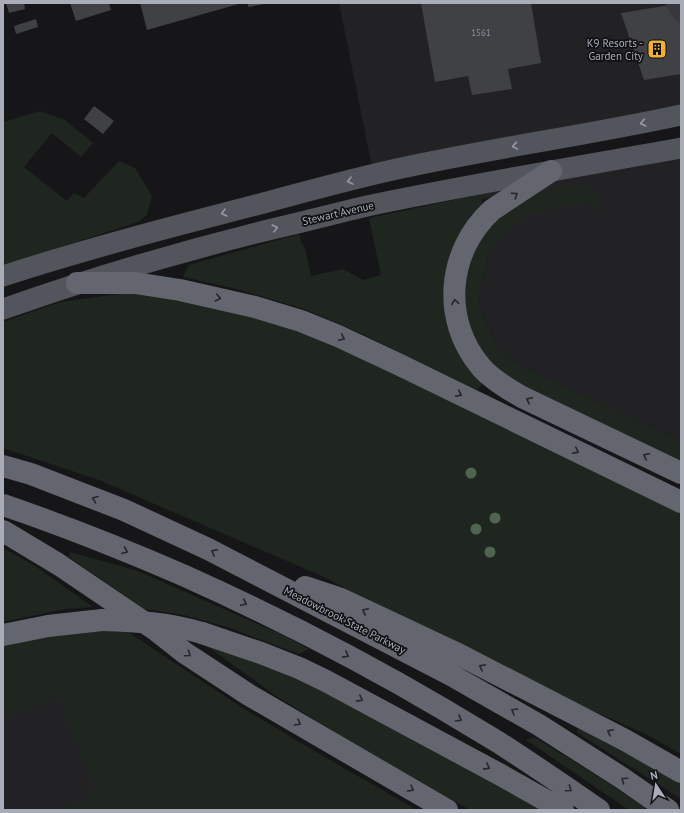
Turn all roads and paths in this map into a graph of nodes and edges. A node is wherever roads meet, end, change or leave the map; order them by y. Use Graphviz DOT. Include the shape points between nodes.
graph roads {
  1 [pos="674,3"];
  2 [pos="681,15"];
  3 [pos="681,116"];
  4 [pos="681,148"];
  5 [pos="456,157"];
  6 [pos="388,171"];
  7 [pos="551,171"];
  8 [pos="487,183"];
  9 [pos="366,206"];
  10 [pos="196,220"];
  11 [pos="169,227"];
  12 [pos="184,252"];
  13 [pos="3,276"];
  14 [pos="77,283"];
  15 [pos="3,309"];
  16 [pos="3,466"];
  17 [pos="681,473"];
  18 [pos="681,502"];
  19 [pos="3,505"];
  20 [pos="3,531"];
  21 [pos="236,564"];
  22 [pos="3,635"];
  23 [pos="681,772"];
  24 [pos="447,810"];
  25 [pos="563,810"];
  26 [pos="599,810"];
  27 [pos="668,810"];
  1 -- 2 [label="lane"];
  3 -- 5 [label="main road, one-way"];
  4 -- 7 [label="main road, Stewart Avenue"];
  5 -- 6 [label="main road"];
  5 -- 8 [label="main road"];
  6 -- 9 [label="main road"];
  6 -- 10 [label="main road, one-way"];
  7 -- 8 [label="main road, Stewart Avenue"];
  17 -- 7 [label="highway, one-way" via="506,388 482,368 469,350 458,324 454,294 460,256 492,210"];
  8 -- 9 [label="main road, Stewart Avenue"];
  12 -- 9 [label="main road, Stewart Avenue, one-way"];
  10 -- 11 [label="main road"];
  10 -- 12 [label="main road"];
  11 -- 12 [label="main road"];
  11 -- 13 [label="main road"];
  12 -- 14 [label="main road, Stewart Avenue"];
  14 -- 15 [label="main road, Stewart Avenue"];
  14 -- 18 [label="highway, one-way" via="135,283 180,290 255,307 300,321 400,365"];
  21 -- 16 [label="highway, Meadowbrook State Parkway, one-way" via="124,510 31,474"];
  19 -- 26 [label="highway, one-way" via="158,564 302,632 402,685 496,741"];
  20 -- 24 [label="highway, one-way" via="58,564 249,694"];
  23 -- 21 [label="highway, one-way" via="625,740 460,655 341,599"];
  27 -- 21 [label="highway, Meadowbrook State Parkway, one-way" via="539,725 458,679"];
  22 -- 25 [label="highway, one-way, bridge" via="48,626 102,620 163,624 202,633 261,653 312,675"];
}
